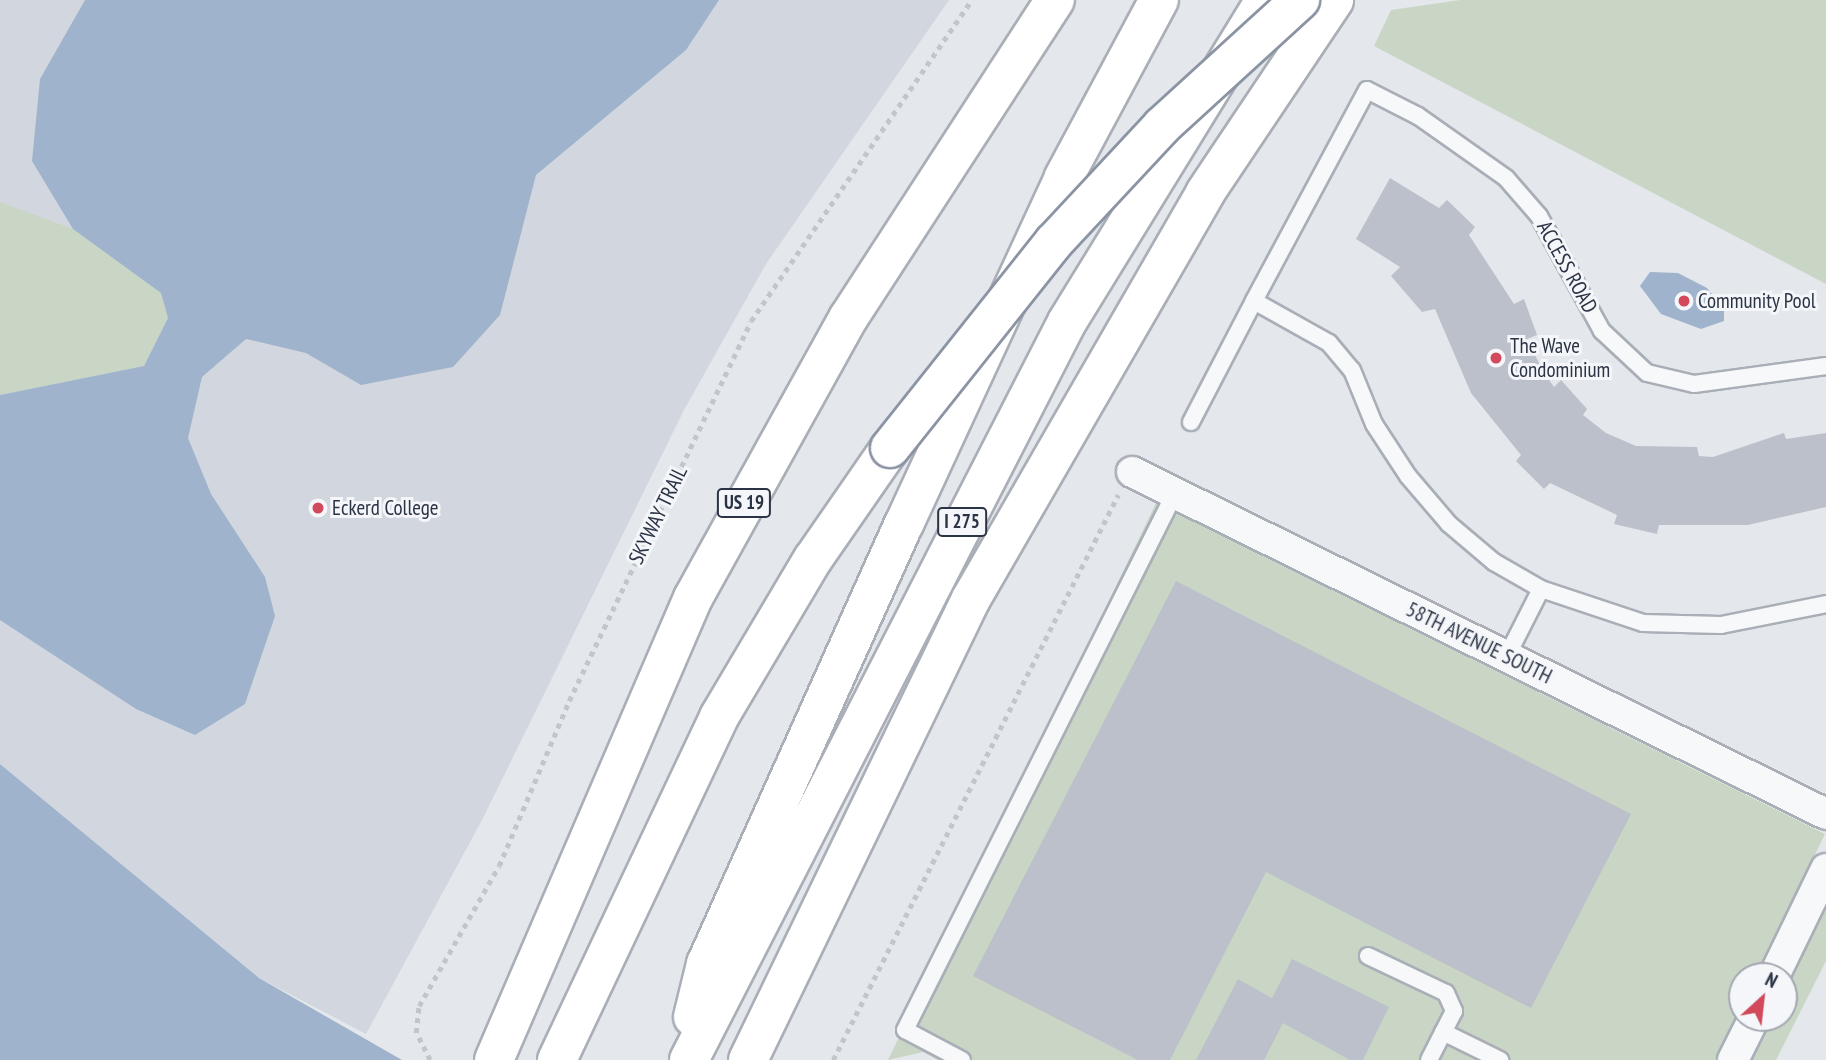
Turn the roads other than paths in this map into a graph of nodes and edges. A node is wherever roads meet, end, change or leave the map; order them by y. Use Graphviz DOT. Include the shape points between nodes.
graph roads {
  1 [pos="1055,0"];
  2 [pos="1159,0"];
  3 [pos="1265,0"];
  4 [pos="1300,0"];
  5 [pos="1334,0"];
  6 [pos="1254,301"];
  7 [pos="1826,366"];
  8 [pos="1191,422"];
  9 [pos="1132,472"];
  10 [pos="1175,493"];
  11 [pos="1541,589"];
  12 [pos="1826,604"];
  13 [pos="1507,656"];
  14 [pos="1826,814"];
  15 [pos="1826,869"];
  16 [pos="1368,956"];
  17 [pos="1781,962"];
  18 [pos="1443,1032"];
  19 [pos="1747,1032"];
  20 [pos="498,1052"];
  21 [pos="557,1060"];
  22 [pos="683,1060"];
  23 [pos="689,1060"];
  24 [pos="748,1060"];
  25 [pos="962,1060"];
  26 [pos="1429,1060"];
  27 [pos="1500,1060"];
  28 [pos="1733,1060"];
  1 -- 20 [label="highway, US 19" via="849,317 693,598"];
  2 -- 22 [label="highway" via="1063,177 717,939"];
  3 -- 23 [label="highway, I 275" via="1067,322"];
  4 -- 21 [label="highway, bridge" via="1162,126 1054,242 890,448 813,559 719,716"];
  5 -- 24 [label="highway" via="1205,193 971,599"];
  6 -- 7 [label="lane, ACCESS ROAD" via="1367,90 1418,116 1506,178 1539,216 1602,331 1647,373 1694,384"];
  6 -- 8 [label="lane"];
  6 -- 11 [label="lane" via="1329,344 1352,370 1374,424 1408,476 1449,524 1494,562"];
  9 -- 10 [label="street, 58TH AVENUE SOUTH"];
  10 -- 13 [label="street, 58TH AVENUE SOUTH"];
  10 -- 25 [label="lane" via="905,1030"];
  11 -- 12 [label="lane" via="1643,623 1721,625"];
  11 -- 13 [label="lane"];
  13 -- 14 [label="street, 58TH AVENUE SOUTH"];
  15 -- 17 [label="street"];
  16 -- 18 [label="lane" via="1446,993 1454,1011"];
  18 -- 26 [label="lane"];
  18 -- 27 [label="lane"];
  19 -- 28 [label="street"];
}
